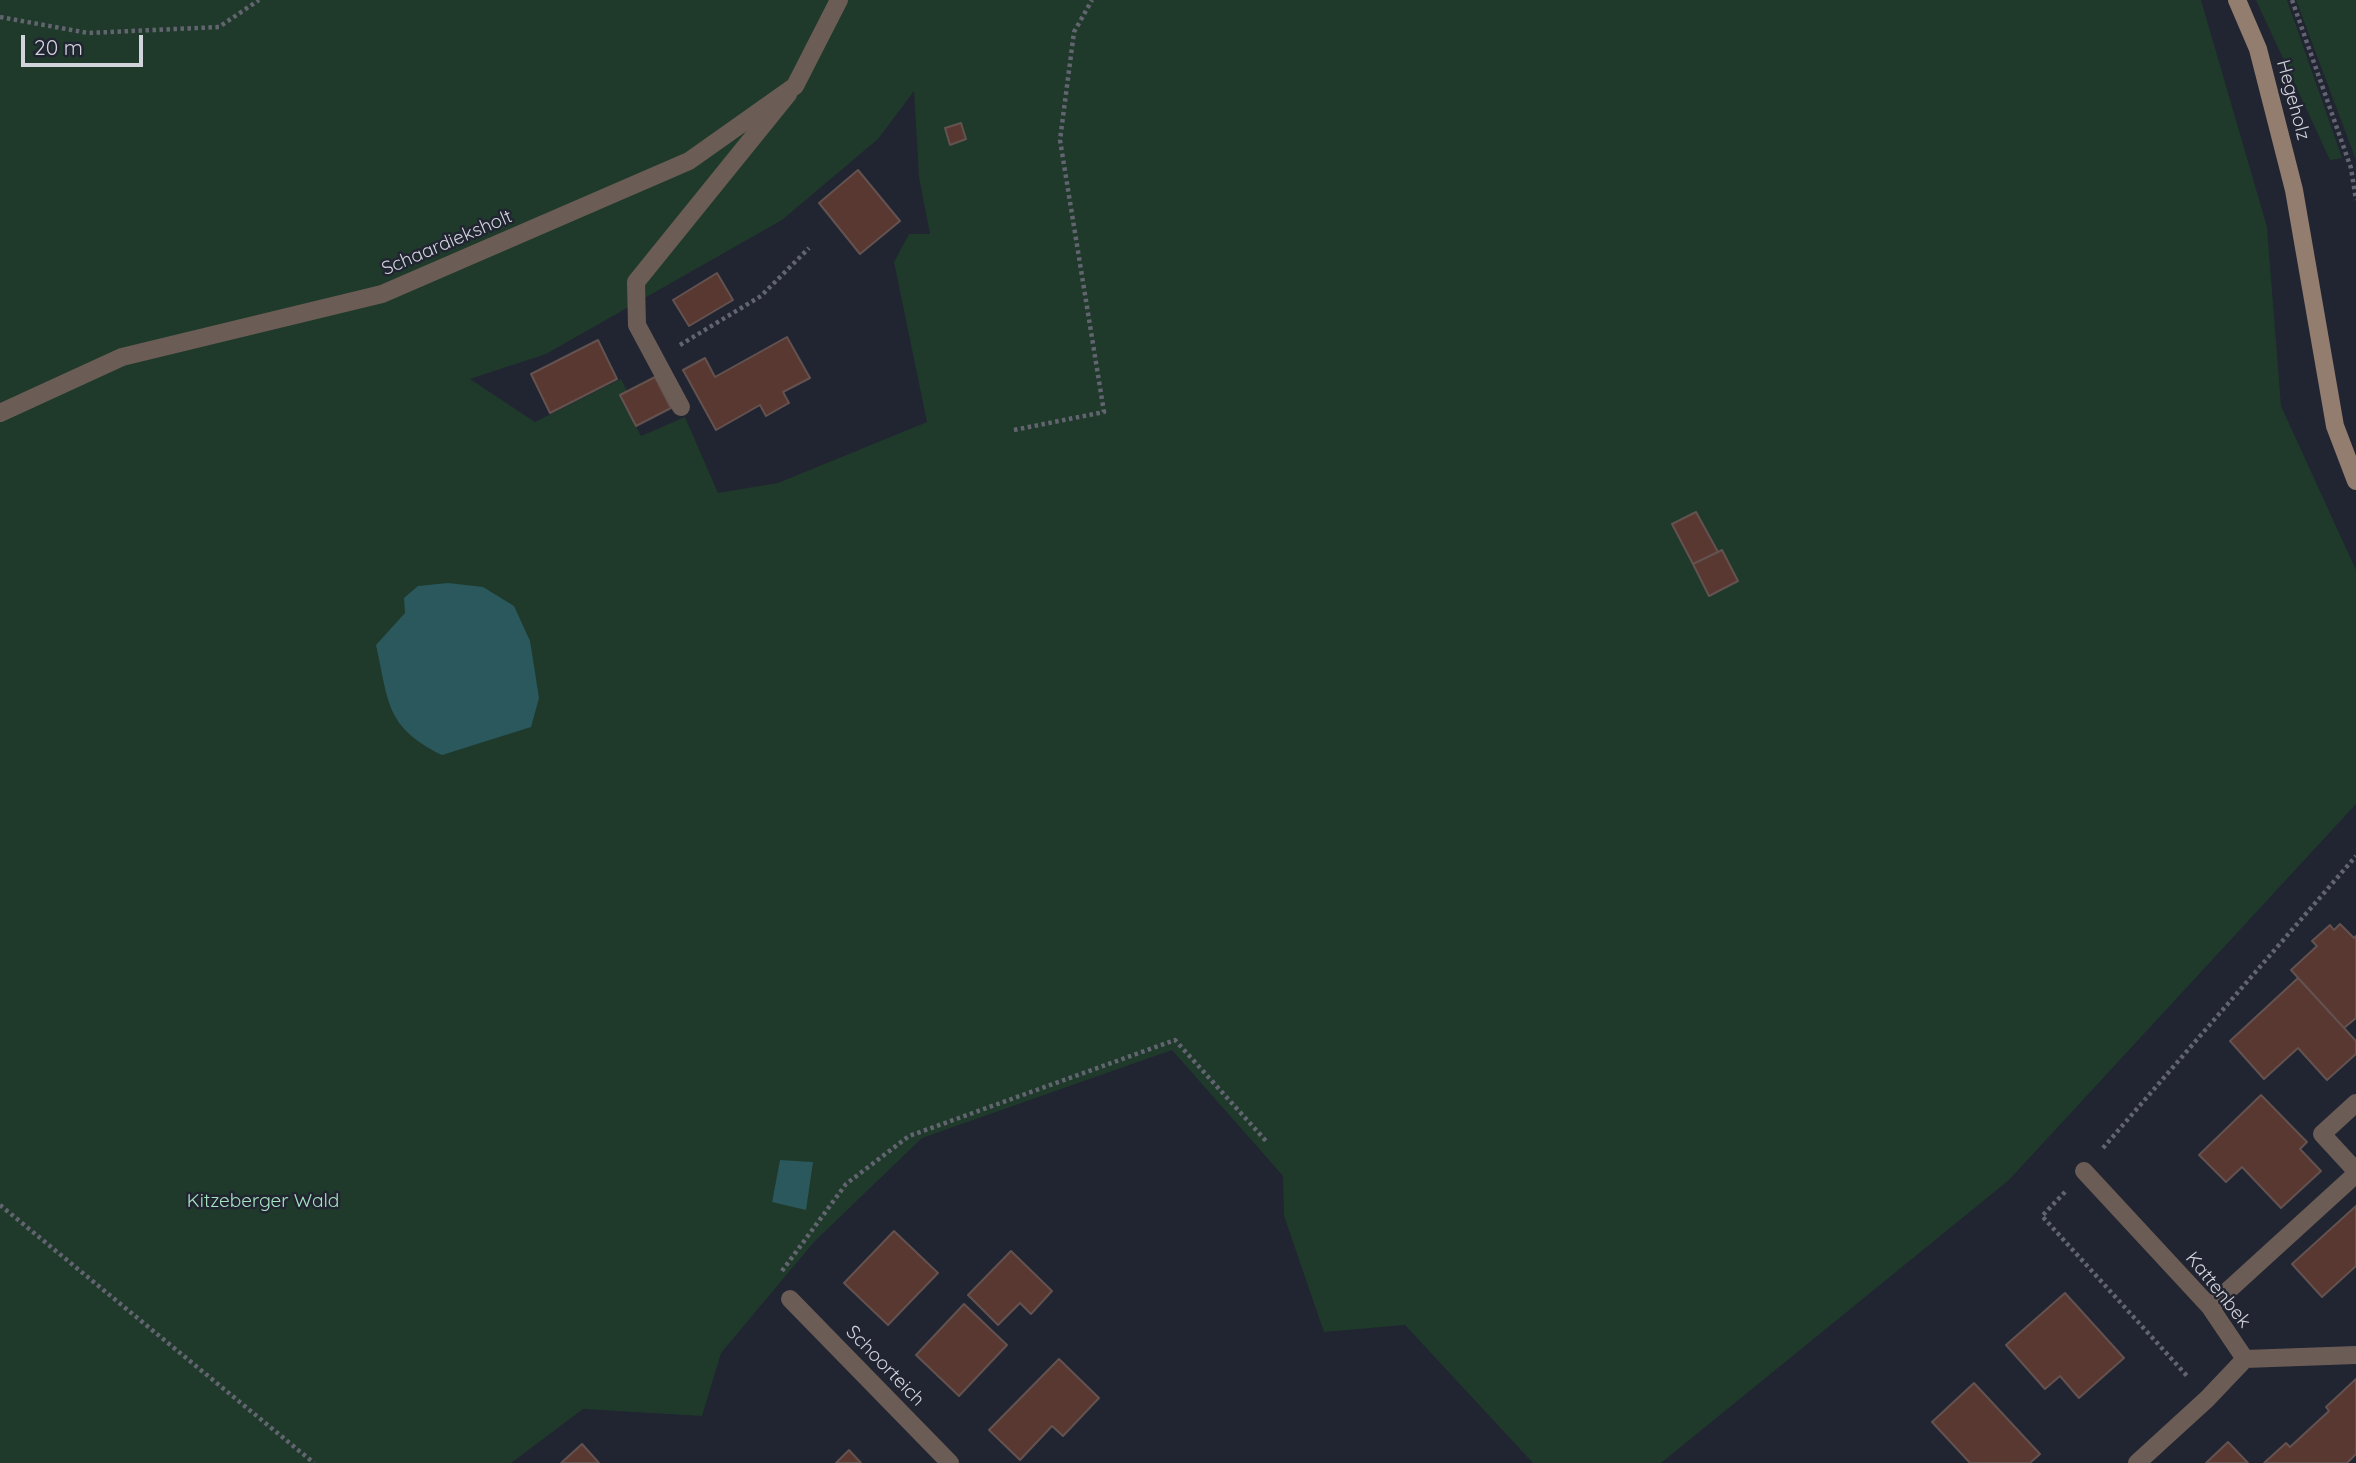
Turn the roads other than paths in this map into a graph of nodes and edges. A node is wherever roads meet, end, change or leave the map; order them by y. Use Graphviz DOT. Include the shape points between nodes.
graph roads {
  1 [pos="839,0"];
  2 [pos="2237,0"];
  3 [pos="795,86"];
  4 [pos="681,407"];
  5 [pos="0,413"];
  6 [pos="2356,481"];
  7 [pos="2356,1103"];
  8 [pos="2084,1171"];
  9 [pos="2356,1172"];
  10 [pos="790,1299"];
  11 [pos="2210,1307"];
  12 [pos="2355,1357"];
  13 [pos="2245,1359"];
  14 [pos="950,1463"];
  15 [pos="2137,1463"];
  1 -- 3 [label="street, Schaardieksholt"];
  2 -- 6 [label="street, Hegeholz" via="2258,49 2294,190 2335,426"];
  3 -- 4 [label="street" via="636,282 637,325"];
  3 -- 5 [label="street, Schaardieksholt" via="689,161 382,294 122,357"];
  7 -- 9 [label="street" via="2322,1134"];
  8 -- 11 [label="street, Kattenbek"];
  9 -- 11 [label="street"];
  10 -- 14 [label="street, Schoorteich"];
  11 -- 13 [label="street, Kattenbek"];
  12 -- 13 [label="street"];
  13 -- 15 [label="street, Kattenbek"];
}
